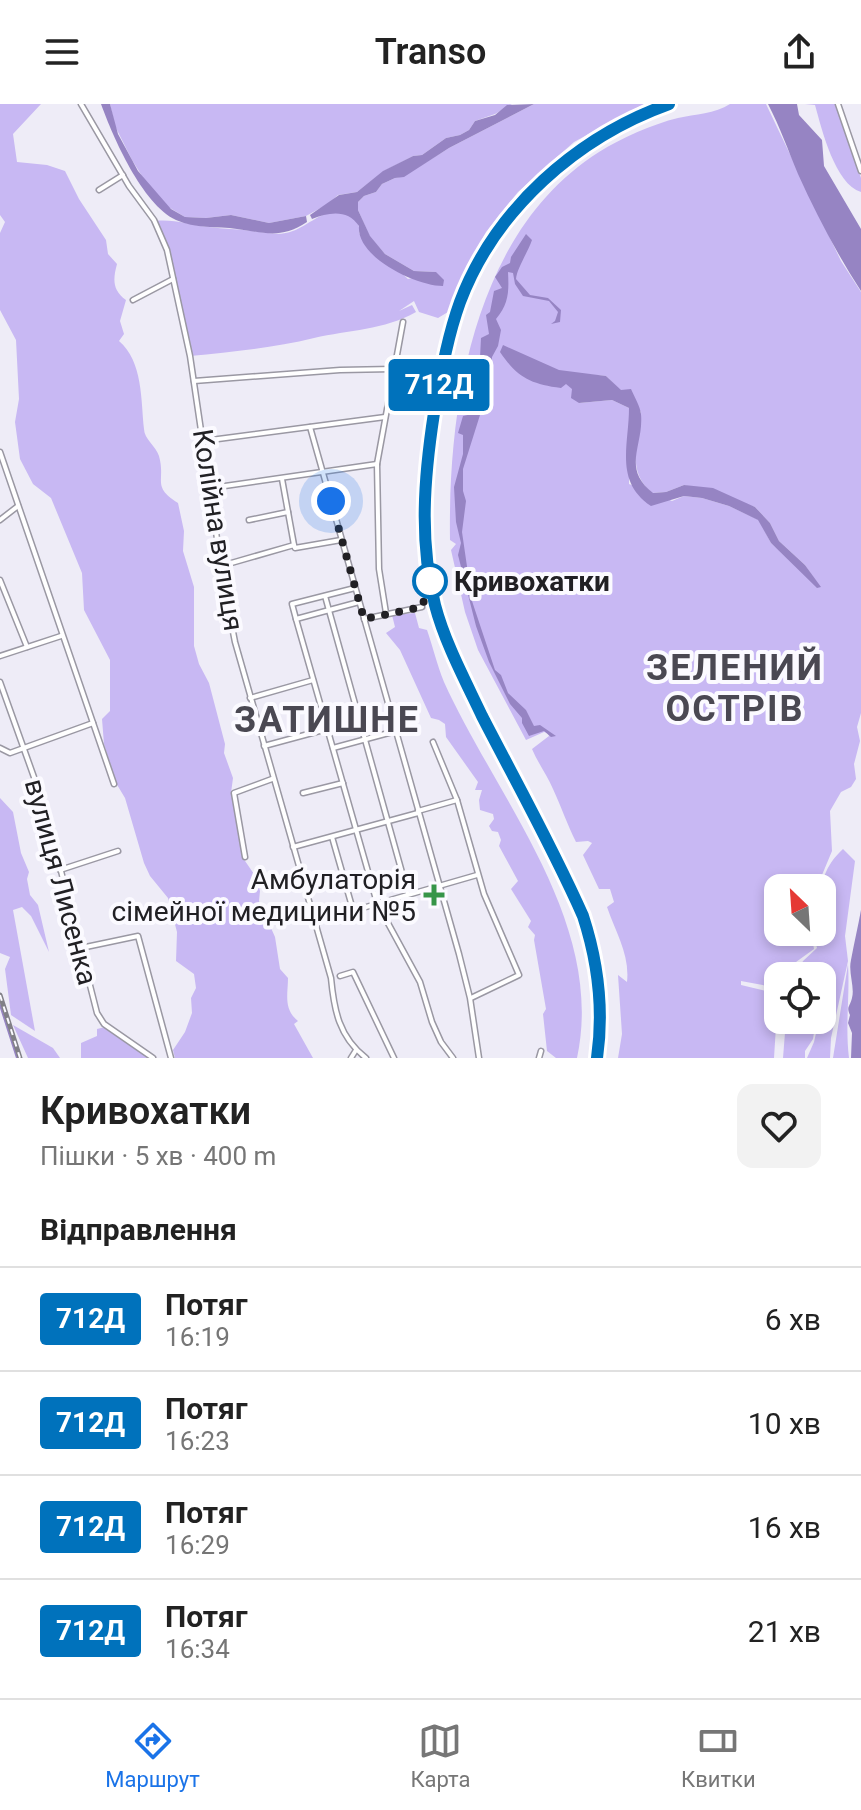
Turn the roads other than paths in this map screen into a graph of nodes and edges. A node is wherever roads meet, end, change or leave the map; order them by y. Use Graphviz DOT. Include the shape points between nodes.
graph roads {
  1 [pos="81,104"];
  2 [pos="838,104"];
  3 [pos="861,168"];
  4 [pos="123,175"];
  5 [pos="99,190"];
  6 [pos="173,279"];
  7 [pos="133,300"];
  8 [pos="403,322"];
  9 [pos="393,369"];
  10 [pos="194,381"];
  11 [pos="385,417"];
  12 [pos="310,427"];
  13 [pos="203,441"];
  14 [pos="0,452"];
  15 [pos="377,464"];
  16 [pos="323,473"];
  17 [pos="282,479"];
  18 [pos="211,488"];
  19 [pos="18,506"];
  20 [pos="288,512"];
  21 [pos="0,520"];
  22 [pos="249,520"];
  23 [pos="342,540"];
  24 [pos="294,545"];
  25 [pos="221,566"];
  26 [pos="0,580"];
  27 [pos="355,588"];
  28 [pos="325,596"];
  29 [pos="359,602"];
  30 [pos="422,607"];
  31 [pos="329,610"];
  32 [pos="386,613"];
  33 [pos="296,619"];
  34 [pos="364,619"];
  35 [pos="61,636"];
  36 [pos="27,647"];
  37 [pos="0,656"];
  38 [pos="313,680"];
  39 [pos="0,682"];
  40 [pos="250,698"];
  41 [pos="93,723"];
  42 [pos="328,729"];
  43 [pos="396,731"];
  44 [pos="365,739"];
  45 [pos="433,742"];
  46 [pos="264,746"];
  47 [pos="0,748"];
  48 [pos="23,748"];
  49 [pos="333,748"];
  50 [pos="273,779"];
  51 [pos="343,783"];
  52 [pos="114,784"];
  53 [pos="303,793"];
  54 [pos="457,800"];
  55 [pos="418,812"];
  56 [pos="388,821"];
  57 [pos="358,832"];
  58 [pos="332,837"];
  59 [pos="293,847"];
  60 [pos="118,851"];
  61 [pos="245,857"];
  62 [pos="60,870"];
  63 [pos="478,874"];
  64 [pos="439,886"];
  65 [pos="408,894"];
  66 [pos="377,903"];
  67 [pos="353,910"];
  68 [pos="314,922"];
  69 [pos="81,948"];
  70 [pos="340,976"];
  71 [pos="470,998"];
  72 [pos="356,1050"];
  73 [pos="541,1051"];
  74 [pos="153,1058"];
  75 [pos="171,1058"];
  76 [pos="351,1058"];
  77 [pos="366,1058"];
  78 [pos="394,1058"];
  79 [pos="453,1058"];
  80 [pos="479,1058"];
  81 [pos="539,1058"];
  1 -- 4 [label="street, Колійна вулиця"];
  2 -- 3 [label="street"];
  4 -- 5 [label="street"];
  4 -- 6 [label="street, Колійна вулиця" via="154,220"];
  6 -- 7 [label="street"];
  6 -- 10 [label="street, Колійна вулиця"];
  8 -- 9 [label="street"];
  9 -- 10 [label="street"];
  9 -- 11 [label="street"];
  10 -- 13 [label="street, Колійна вулиця"];
  11 -- 12 [label="street"];
  11 -- 15 [label="street"];
  12 -- 13 [label="street"];
  12 -- 16 [label="street"];
  13 -- 18 [label="street, Колійна вулиця"];
  14 -- 19 [label="street"];
  15 -- 16 [label="street"];
  15 -- 32 [label="street" via="379,569"];
  16 -- 17 [label="street"];
  16 -- 23 [label="street"];
  17 -- 18 [label="street"];
  17 -- 20 [label="street"];
  18 -- 25 [label="street, Колійна вулиця"];
  19 -- 21 [label="street"];
  19 -- 35 [label="street"];
  20 -- 22 [label="street"];
  20 -- 24 [label="street"];
  23 -- 24 [label="street"];
  23 -- 27 [label="street"];
  24 -- 25 [label="street"];
  25 -- 40 [label="street, Колійна вулиця"];
  26 -- 36 [label="street"];
  27 -- 28 [label="street"];
  27 -- 29 [label="street"];
  28 -- 31 [label="street"];
  28 -- 33 [label="street" via="292,604"];
  29 -- 31 [label="street"];
  29 -- 34 [label="street"];
  30 -- 32 [label="street"];
  31 -- 33 [label="street"];
  31 -- 44 [label="street"];
  32 -- 34 [label="street"];
  33 -- 38 [label="street"];
  34 -- 43 [label="street"];
  35 -- 36 [label="street"];
  35 -- 41 [label="street"];
  36 -- 37 [label="street"];
  38 -- 40 [label="street"];
  38 -- 42 [label="street"];
  39 -- 48 [label="street, вулиця Лисенка"];
  40 -- 46 [label="street, Колійна вулиця"];
  41 -- 48 [label="street"];
  41 -- 52 [label="street"];
  42 -- 46 [label="street"];
  42 -- 49 [label="street"];
  43 -- 44 [label="street"];
  43 -- 55 [label="street"];
  44 -- 49 [label="street"];
  44 -- 56 [label="street"];
  45 -- 54 [label="street"];
  46 -- 50 [label="street, Колійна вулиця"];
  47 -- 48 [label="street" via="10,753"];
  48 -- 62 [label="street, вулиця Лисенка"];
  49 -- 51 [label="street"];
  50 -- 59 [label="street, Колійна вулиця"];
  50 -- 61 [label="street" via="234,793"];
  51 -- 53 [label="street"];
  51 -- 57 [label="street"];
  54 -- 55 [label="street"];
  54 -- 63 [label="street"];
  55 -- 56 [label="street"];
  55 -- 64 [label="street"];
  56 -- 57 [label="street"];
  56 -- 65 [label="street"];
  57 -- 58 [label="street"];
  57 -- 66 [label="street"];
  58 -- 59 [label="street"];
  58 -- 67 [label="street"];
  59 -- 68 [label="street, Колійна вулиця"];
  60 -- 62 [label="street"];
  62 -- 69 [label="street, вулиця Лисенка"];
  63 -- 64 [label="street"];
  63 -- 71 [label="street" via="519,975"];
  64 -- 65 [label="street"];
  64 -- 71 [label="street"];
  65 -- 66 [label="street"];
  66 -- 67 [label="street"];
  66 -- 79 [label="street"];
  67 -- 68 [label="street"];
  68 -- 72 [label="street, Колійна вулиця" via="331,978 335,1015"];
  69 -- 74 [label="street, вулиця Лисенка" via="101,1019"];
  69 -- 75 [label="street" via="138,936"];
  70 -- 78 [label="street" via="353,972"];
  71 -- 80 [label="street"];
  72 -- 76 [label="street"];
  72 -- 77 [label="street, Колійна вулиця"];
  73 -- 81 [label="street"];
}
